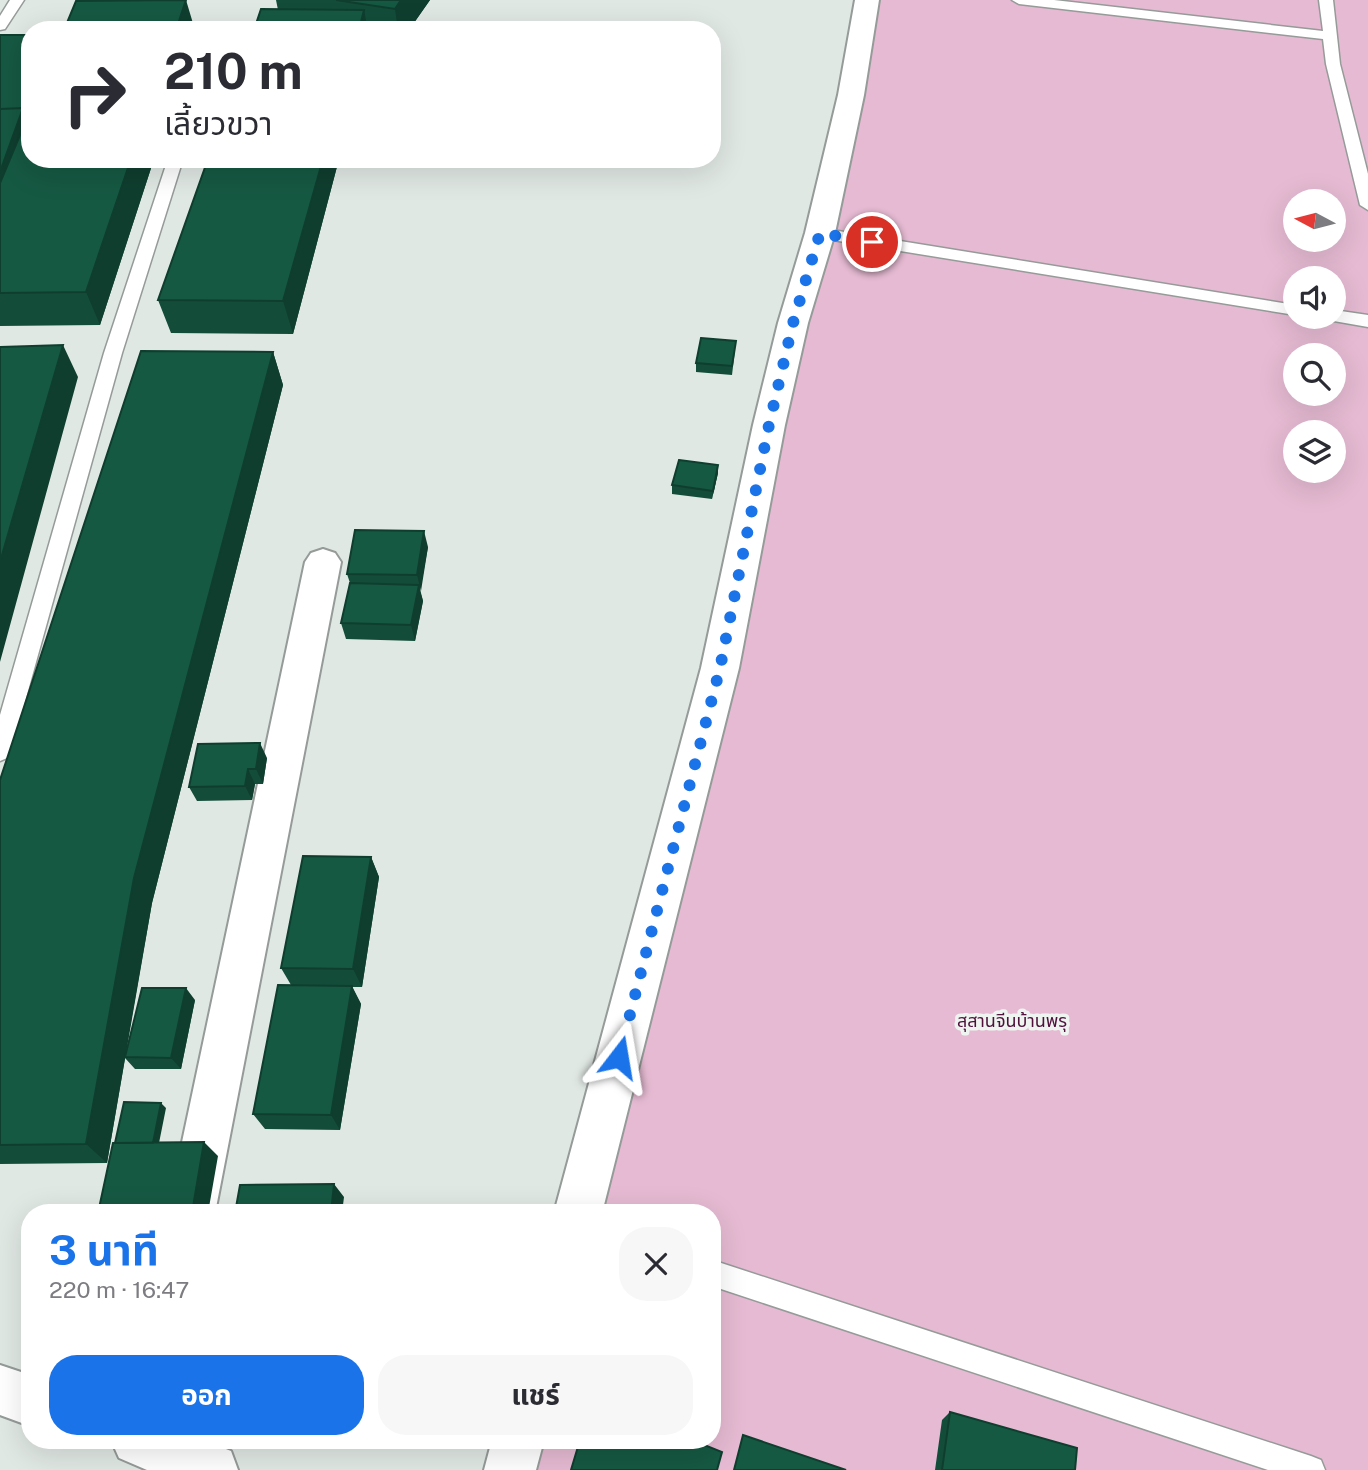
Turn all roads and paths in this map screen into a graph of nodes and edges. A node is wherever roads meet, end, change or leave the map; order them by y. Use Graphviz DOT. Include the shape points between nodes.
graph roads {
  1 [pos="17,0"];
  2 [pos="867,0"];
  3 [pos="1019,0"];
  4 [pos="1326,0"];
  5 [pos="0,26"];
  6 [pos="1330,36"];
  7 [pos="173,168"];
  8 [pos="1368,205"];
  9 [pos="820,233"];
  10 [pos="1283,308"];
  11 [pos="1346,318"];
  12 [pos="1368,321"];
  13 [pos="323,562"];
  14 [pos="0,752"];
  15 [pos="193,1204"];
  16 [pos="580,1204"];
  17 [pos="721,1276"];
  18 [pos="0,1390"];
  19 [pos="21,1398"];
  20 [pos="161,1449"];
  21 [pos="516,1449"];
  22 [pos="212,1470"];
  23 [pos="510,1470"];
  24 [pos="1311,1470"];
  1 -- 5 [label="lane"];
  2 -- 9 [label="main road"];
  3 -- 6 [label="lane"];
  4 -- 6 [label="lane"];
  6 -- 8 [label="lane"];
  7 -- 14 [label="lane" via="113,353"];
  9 -- 10 [label="lane"];
  9 -- 16 [label="main road" via="769,425 720,668"];
  11 -- 12 [label="lane"];
  13 -- 15 [label="main road"];
  17 -- 24 [label="lane"];
  18 -- 19 [label="main road"];
  20 -- 22 [label="main road"];
  21 -- 23 [label="main road"];
}
